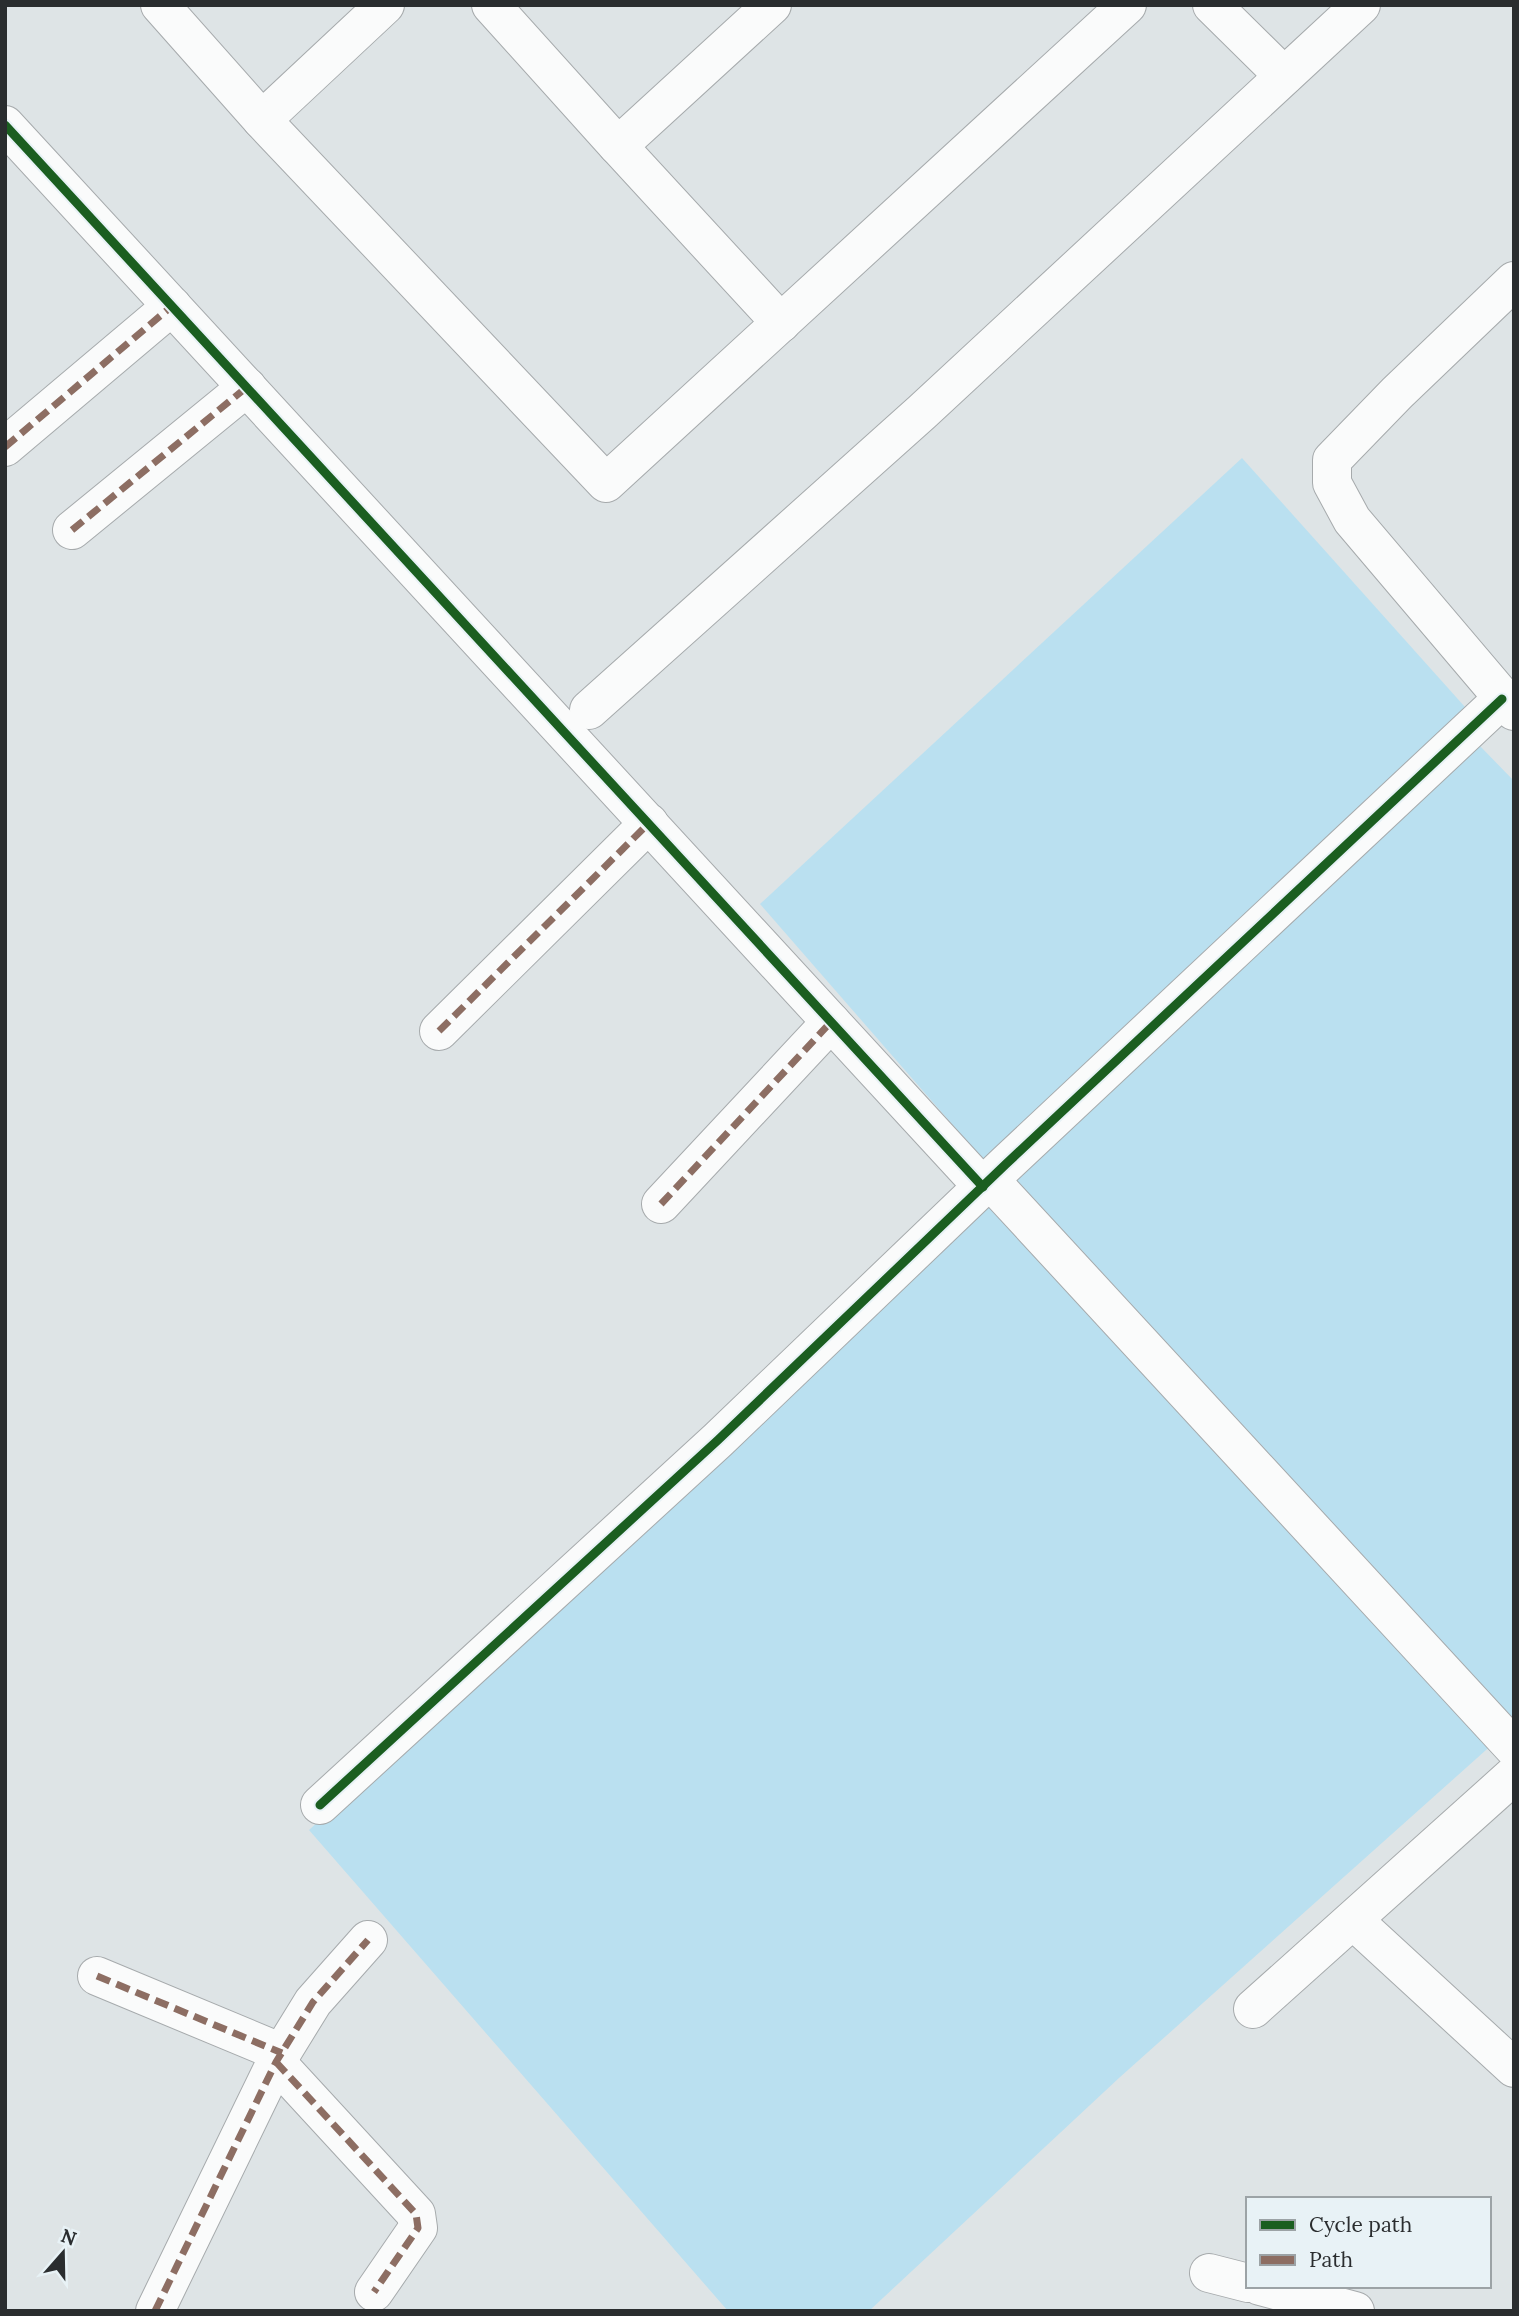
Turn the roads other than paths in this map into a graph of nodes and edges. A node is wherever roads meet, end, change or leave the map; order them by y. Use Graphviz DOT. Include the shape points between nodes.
graph roads {
  1 [pos="160,5"];
  2 [pos="385,5"];
  3 [pos="491,5"];
  4 [pos="772,5"];
  5 [pos="1127,5"];
  6 [pos="1212,5"];
  7 [pos="1361,5"];
  8 [pos="1284,76"];
  9 [pos="262,120"];
  10 [pos="7,131"];
  11 [pos="618,146"];
  12 [pos="1514,281"];
  13 [pos="172,306"];
  14 [pos="781,323"];
  15 [pos="247,387"];
  16 [pos="5,447"];
  17 [pos="72,530"];
  18 [pos="1508,705"];
  19 [pos="589,710"];
  20 [pos="649,823"];
  21 [pos="831,1022"];
  22 [pos="439,1031"];
  23 [pos="987,1183"];
  24 [pos="661,1204"];
  25 [pos="1514,1748"];
  26 [pos="1514,1775"];
  27 [pos="320,1805"];
  28 [pos="1353,1920"];
  29 [pos="368,1940"];
  30 [pos="97,1976"];
  31 [pos="1253,2009"];
  32 [pos="279,2058"];
  33 [pos="1514,2068"];
  34 [pos="1209,2273"];
  35 [pos="1246,2282"];
  36 [pos="1268,2288"];
  37 [pos="374,2292"];
  38 [pos="155,2311"];
  39 [pos="1355,2311"];
  1 -- 9 [label="street"];
  2 -- 9 [label="street"];
  3 -- 11 [label="street"];
  4 -- 11 [label="street"];
  5 -- 14 [label="street"];
  6 -- 8 [label="street"];
  7 -- 8 [label="street"];
  8 -- 19 [label="street" via="922,412"];
  9 -- 14 [label="street" via="606,483"];
  10 -- 13 [label="street"];
  11 -- 14 [label="street"];
  12 -- 18 [label="street" via="1332,460 1332,483 1352,520"];
  13 -- 15 [label="street"];
  13 -- 16 [label="street"];
  15 -- 17 [label="street"];
  15 -- 20 [label="street"];
  18 -- 23 [label="street"];
  20 -- 21 [label="street"];
  20 -- 22 [label="street"];
  21 -- 23 [label="street"];
  21 -- 24 [label="street"];
  23 -- 25 [label="street"];
  23 -- 27 [label="street" via="718,1440"];
  26 -- 28 [label="street"];
  28 -- 31 [label="street"];
  28 -- 33 [label="street"];
  29 -- 32 [label="street" via="313,2002"];
  30 -- 32 [label="street"];
  32 -- 37 [label="street" via="416,2214 418,2228"];
  32 -- 38 [label="street"];
  34 -- 35 [label="street"];
  36 -- 39 [label="street"];
}
